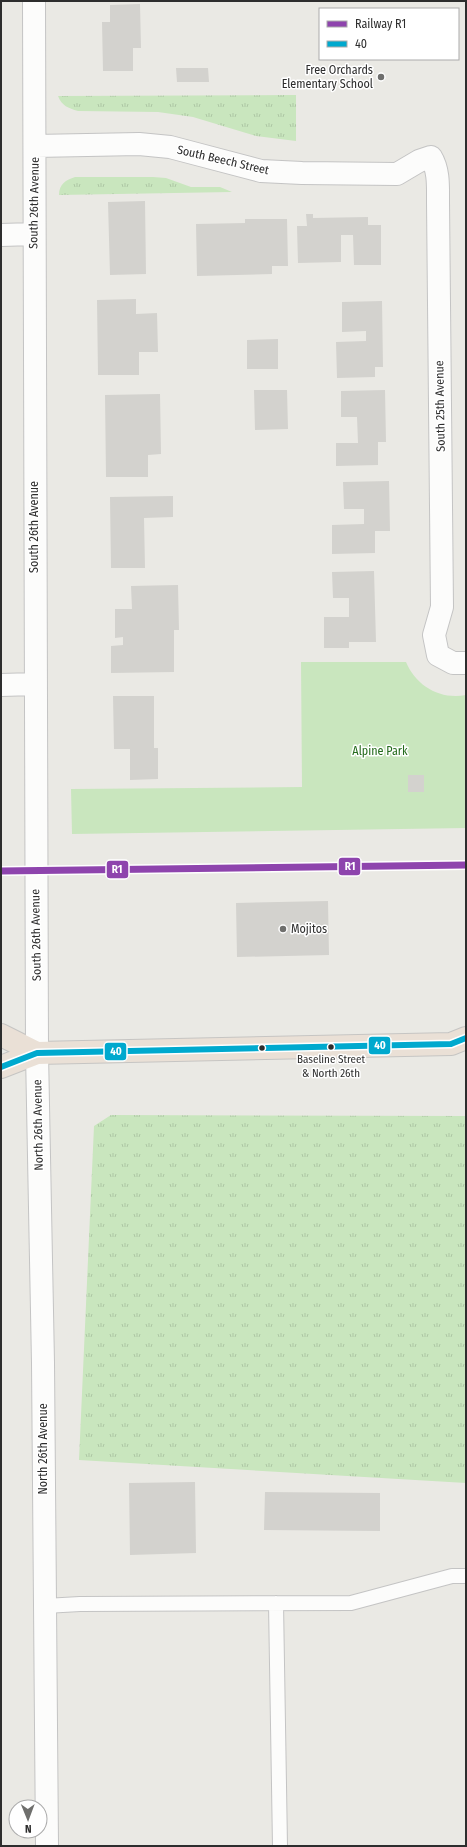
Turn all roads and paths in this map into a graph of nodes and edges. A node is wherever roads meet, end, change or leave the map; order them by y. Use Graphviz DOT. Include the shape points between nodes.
graph roads {
  1 [pos="34,1"];
  2 [pos="35,146"];
  3 [pos="430,157"];
  4 [pos="34,234"];
  5 [pos="1,235"];
  6 [pos="466,663"];
  7 [pos="35,684"];
  8 [pos="1,685"];
  9 [pos="1,1035"];
  10 [pos="461,1045"];
  11 [pos="37,1053"];
  12 [pos="1,1067"];
  13 [pos="466,1576"];
  14 [pos="276,1603"];
  15 [pos="45,1606"];
  16 [pos="47,1846"];
  17 [pos="280,1846"];
  1 -- 2 [label="street, South 26th Avenue"];
  2 -- 3 [label="street, South Beech Street" via="139,144 170,147 261,171 302,173 397,174"];
  2 -- 4 [label="street, South 26th Avenue"];
  3 -- 6 [label="street, South 25th Avenue" via="437,172 438,202 442,607 434,635 438,655 453,663"];
  4 -- 5 [label="street"];
  4 -- 7 [label="street, South 26th Avenue"];
  7 -- 8 [label="street"];
  7 -- 11 [label="street, South 26th Avenue"];
  9 -- 11 [label="highway"];
  10 -- 11 [label="highway"];
  11 -- 12 [label="highway"];
  11 -- 15 [label="street, North 26th Avenue"];
  13 -- 14 [label="lane" via="452,1576 351,1603"];
  14 -- 15 [label="lane"];
  14 -- 17 [label="lane"];
  15 -- 16 [label="street, North 26th Avenue"];
}
